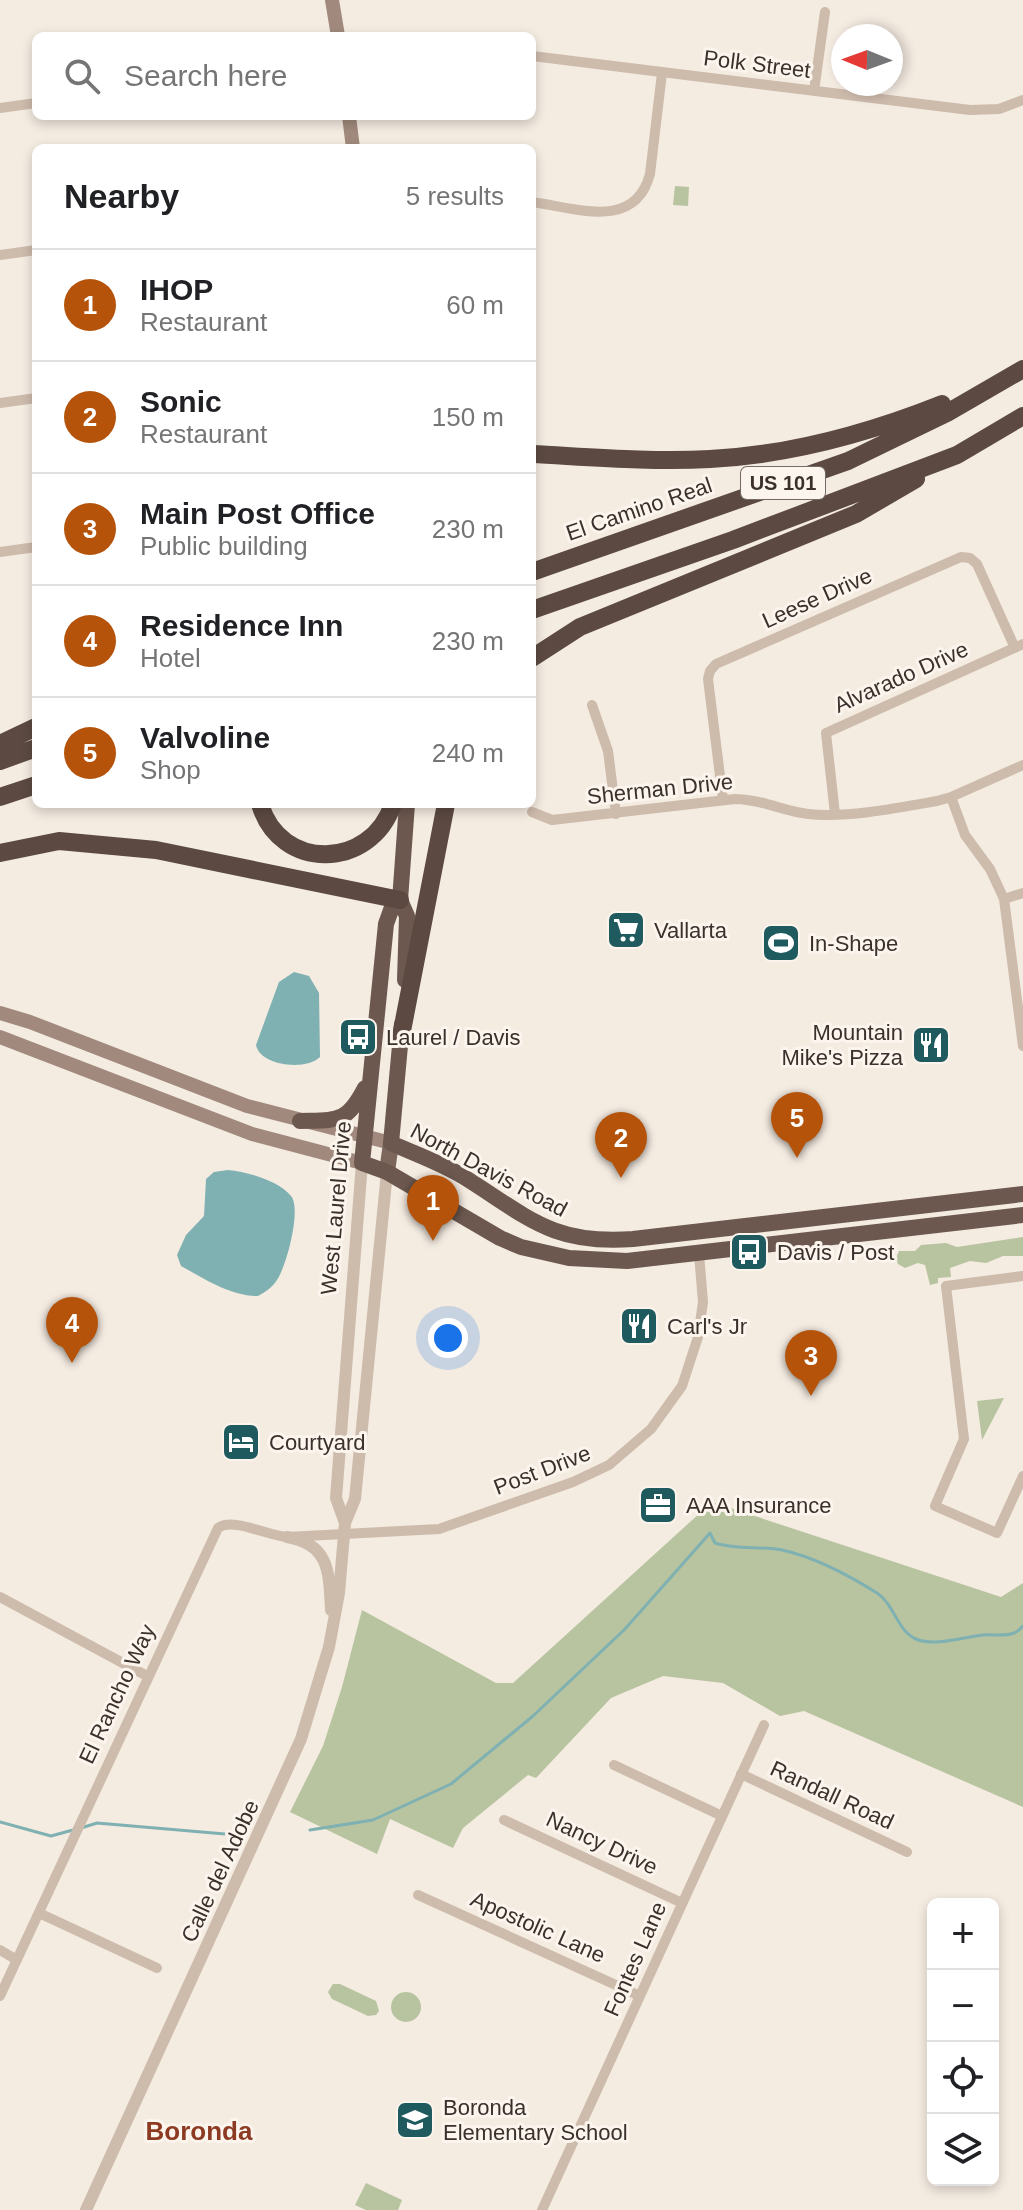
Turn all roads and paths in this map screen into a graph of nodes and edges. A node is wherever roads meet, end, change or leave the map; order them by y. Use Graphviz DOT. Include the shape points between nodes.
graph roads {
  1 [pos="332,0"];
  2 [pos="825,12"];
  3 [pos="337,32"];
  4 [pos="536,57"];
  5 [pos="662,73"];
  6 [pos="814,91"];
  7 [pos="1023,100"];
  8 [pos="32,104"];
  9 [pos="0,108"];
  10 [pos="350,120"];
  11 [pos="352,144"];
  12 [pos="536,202"];
  13 [pos="32,251"];
  14 [pos="0,255"];
  15 [pos="1017,373"];
  16 [pos="32,399"];
  17 [pos="0,403"];
  18 [pos="1023,416"];
  19 [pos="536,454"];
  20 [pos="957,455"];
  21 [pos="32,548"];
  22 [pos="0,552"];
  23 [pos="536,571"];
  24 [pos="536,609"];
  25 [pos="614,612"];
  26 [pos="536,639"];
  27 [pos="1019,646"];
  28 [pos="536,655"];
  29 [pos="592,705"];
  30 [pos="32,729"];
  31 [pos="0,744"];
  32 [pos="32,749"];
  33 [pos="0,761"];
  34 [pos="1023,765"];
  35 [pos="32,786"];
  36 [pos="0,797"];
  37 [pos="951,797"];
  38 [pos="723,800"];
  39 [pos="262,808"];
  40 [pos="391,808"];
  41 [pos="407,808"];
  42 [pos="445,808"];
  43 [pos="532,812"];
  44 [pos="616,814"];
  45 [pos="835,814"];
  46 [pos="0,853"];
  47 [pos="1023,893"];
  48 [pos="1004,899"];
  49 [pos="400,900"];
  50 [pos="0,1013"];
  51 [pos="401,1036"];
  52 [pos="0,1037"];
  53 [pos="1023,1046"];
  54 [pos="370,1079"];
  55 [pos="300,1121"];
  56 [pos="365,1138"];
  57 [pos="391,1143"];
  58 [pos="362,1163"];
  59 [pos="387,1172"];
  60 [pos="1023,1194"];
  61 [pos="1023,1215"];
  62 [pos="699,1254"];
  63 [pos="1023,1276"];
  64 [pos="1023,1476"];
  65 [pos="344,1529"];
  66 [pos="287,1537"];
  67 [pos="0,1597"];
  68 [pos="329,1647"];
  69 [pos="147,1676"];
  70 [pos="764,1725"];
  71 [pos="614,1765"];
  72 [pos="741,1774"];
  73 [pos="722,1816"];
  74 [pos="504,1820"];
  75 [pos="907,1852"];
  76 [pos="418,1895"];
  77 [pos="682,1903"];
  78 [pos="39,1913"];
  79 [pos="0,1950"];
  80 [pos="17,1960"];
  81 [pos="157,1968"];
  82 [pos="0,1996"];
  83 [pos="640,1996"];
  84 [pos="86,2210"];
  85 [pos="542,2210"];
  1 -- 3 [label="main road"];
  2 -- 6 [label="street"];
  4 -- 5 [label="street, Polk Street"];
  5 -- 6 [label="street, Polk Street"];
  5 -- 12 [label="street" via="652,165 638,200 625,209 607,211"];
  6 -- 7 [label="street, Polk Street" via="978,111"];
  8 -- 9 [label="street"];
  10 -- 11 [label="main road"];
  13 -- 14 [label="street"];
  15 -- 19 [label="highway" via="910,415 789,451 709,459"];
  15 -- 23 [label="highway, El Camino Real / US 101" via="848,461"];
  16 -- 17 [label="street"];
  18 -- 20 [label="highway, US 101"];
  20 -- 24 [label="highway, US 101"];
  20 -- 25 [label="highway" via="856,514"];
  21 -- 22 [label="street"];
  25 -- 26 [label="highway"];
  25 -- 28 [label="highway"];
  27 -- 38 [label="street, Leese Drive" via="977,564 961,557 720,662 708,679"];
  27 -- 45 [label="street, Alvarado Drive" via="826,733"];
  29 -- 44 [label="street" via="608,751"];
  30 -- 31 [label="highway"];
  32 -- 33 [label="highway"];
  34 -- 37 [label="street, Sherman Drive"];
  35 -- 36 [label="highway"];
  37 -- 45 [label="street, Sherman Drive"];
  37 -- 48 [label="street" via="965,835"];
  38 -- 44 [label="street, Sherman Drive"];
  38 -- 45 [label="street, Sherman Drive" via="756,800 803,813"];
  39 -- 40 [label="highway" via="268,823 290,845 333,855 371,837"];
  41 -- 49 [label="highway, West Laurel Drive"];
  42 -- 51 [label="highway"];
  43 -- 44 [label="street, Sherman Drive" via="552,820"];
  46 -- 49 [label="highway" via="59,841 156,850"];
  47 -- 48 [label="street"];
  48 -- 53 [label="street"];
  49 -- 51 [label="highway, West Laurel Drive" via="408,933"];
  49 -- 54 [label="highway, West Laurel Drive" via="386,924"];
  50 -- 55 [label="main road, North Davis Road"];
  51 -- 57 [label="highway, West Laurel Drive"];
  52 -- 58 [label="main road, North Davis Road" via="252,1134"];
  54 -- 55 [label="highway" via="350,1114"];
  54 -- 56 [label="highway, West Laurel Drive"];
  55 -- 56 [label="main road, North Davis Road"];
  56 -- 57 [label="main road, North Davis Road"];
  56 -- 58 [label="highway, West Laurel Drive"];
  57 -- 59 [label="main road, West Laurel Drive"];
  57 -- 60 [label="highway, North Davis Road" via="461,1175 533,1222 559,1234 595,1240"];
  58 -- 59 [label="highway, North Davis Road"];
  58 -- 65 [label="street, West Laurel Drive" via="336,1498"];
  59 -- 62 [label="highway, North Davis Road" via="521,1247 593,1260"];
  59 -- 65 [label="street, West Laurel Drive" via="355,1499"];
  61 -- 62 [label="highway, North Davis Road"];
  62 -- 65 [label="street, Post Drive" via="703,1302 691,1363 660,1419 626,1453 573,1482 439,1529"];
  63 -- 64 [label="street" via="946,1286 964,1439 935,1506 997,1533"];
  65 -- 66 [label="street, El Rancho Way"];
  65 -- 68 [label="street, Calle del Adobe"];
  66 -- 68 [label="street" via="309,1542 324,1562"];
  66 -- 69 [label="street, El Rancho Way" via="233,1523 218,1528"];
  67 -- 69 [label="street"];
  68 -- 84 [label="street, Calle del Adobe" via="288,1771"];
  69 -- 78 [label="street, El Rancho Way"];
  70 -- 72 [label="street, Fontes Lane"];
  71 -- 73 [label="street"];
  72 -- 73 [label="street, Fontes Lane"];
  72 -- 75 [label="street, Randall Road"];
  73 -- 77 [label="street, Fontes Lane"];
  74 -- 77 [label="street, Nancy Drive"];
  76 -- 83 [label="street, Apostolic Lane"];
  77 -- 83 [label="street, Fontes Lane"];
  78 -- 80 [label="street, El Rancho Way"];
  78 -- 81 [label="street"];
  79 -- 80 [label="street"];
  80 -- 82 [label="street, El Rancho Way"];
  83 -- 85 [label="street, Fontes Lane"];
}
